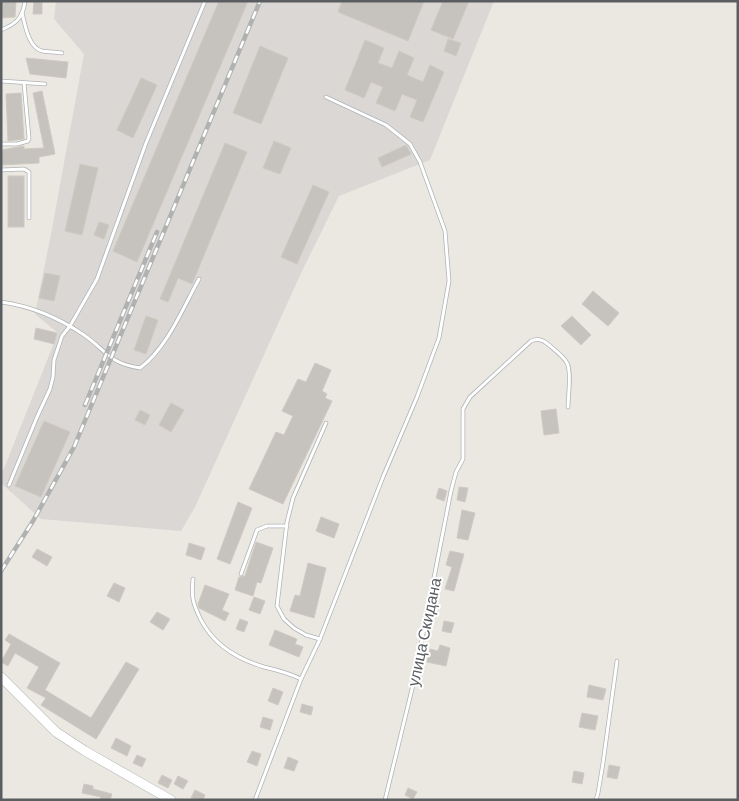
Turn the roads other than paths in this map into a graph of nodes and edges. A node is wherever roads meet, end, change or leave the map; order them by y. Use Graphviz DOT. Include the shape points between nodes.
graph roads {
  1 [pos="25,1"];
  2 [pos="204,1"];
  3 [pos="22,13"];
  4 [pos="1,30"];
  5 [pos="62,53"];
  6 [pos="1,81"];
  7 [pos="24,83"];
  8 [pos="45,84"];
  9 [pos="326,97"];
  10 [pos="1,144"];
  11 [pos="1,170"];
  12 [pos="29,218"];
  13 [pos="199,279"];
  14 [pos="1,302"];
  15 [pos="70,326"];
  16 [pos="568,407"];
  17 [pos="326,423"];
  18 [pos="9,485"];
  19 [pos="287,526"];
  20 [pos="241,574"];
  21 [pos="193,579"];
  22 [pos="320,639"];
  23 [pos="616,661"];
  24 [pos="1,677"];
  25 [pos="301,679"];
  26 [pos="171,800"];
  27 [pos="255,800"];
  28 [pos="385,800"];
  29 [pos="596,800"];
  1 -- 3 [label="lane"];
  2 -- 15 [label="lane" via="146,143 97,279"];
  3 -- 4 [label="lane" via="14,25"];
  3 -- 5 [label="lane" via="30,40 36,48"];
  6 -- 7 [label="lane"];
  7 -- 8 [label="lane"];
  7 -- 10 [label="lane" via="30,138 17,144"];
  9 -- 22 [label="lane" via="386,125 406,139 416,152 446,231 449,281 439,338"];
  11 -- 12 [label="lane" via="24,169 29,172"];
  13 -- 15 [label="lane" via="175,325 140,368 112,359"];
  14 -- 15 [label="lane" via="50,315"];
  15 -- 18 [label="lane" via="62,336 54,360 50,389"];
  16 -- 28 [label="lane, улица Скидана" via="569,370 566,361 536,339 470,397 463,409 463,459 451,492 413,685"];
  17 -- 19 [label="lane" via="293,498"];
  19 -- 20 [label="lane" via="267,526 257,530"];
  19 -- 22 [label="lane" via="277,606 284,620 294,628"];
  21 -- 25 [label="lane" via="193,604 206,629 220,645 231,654"];
  22 -- 25 [label="lane"];
  23 -- 29 [label="lane" via="604,763"];
  24 -- 26 [label="street" via="56,732"];
  25 -- 27 [label="lane"];
}
